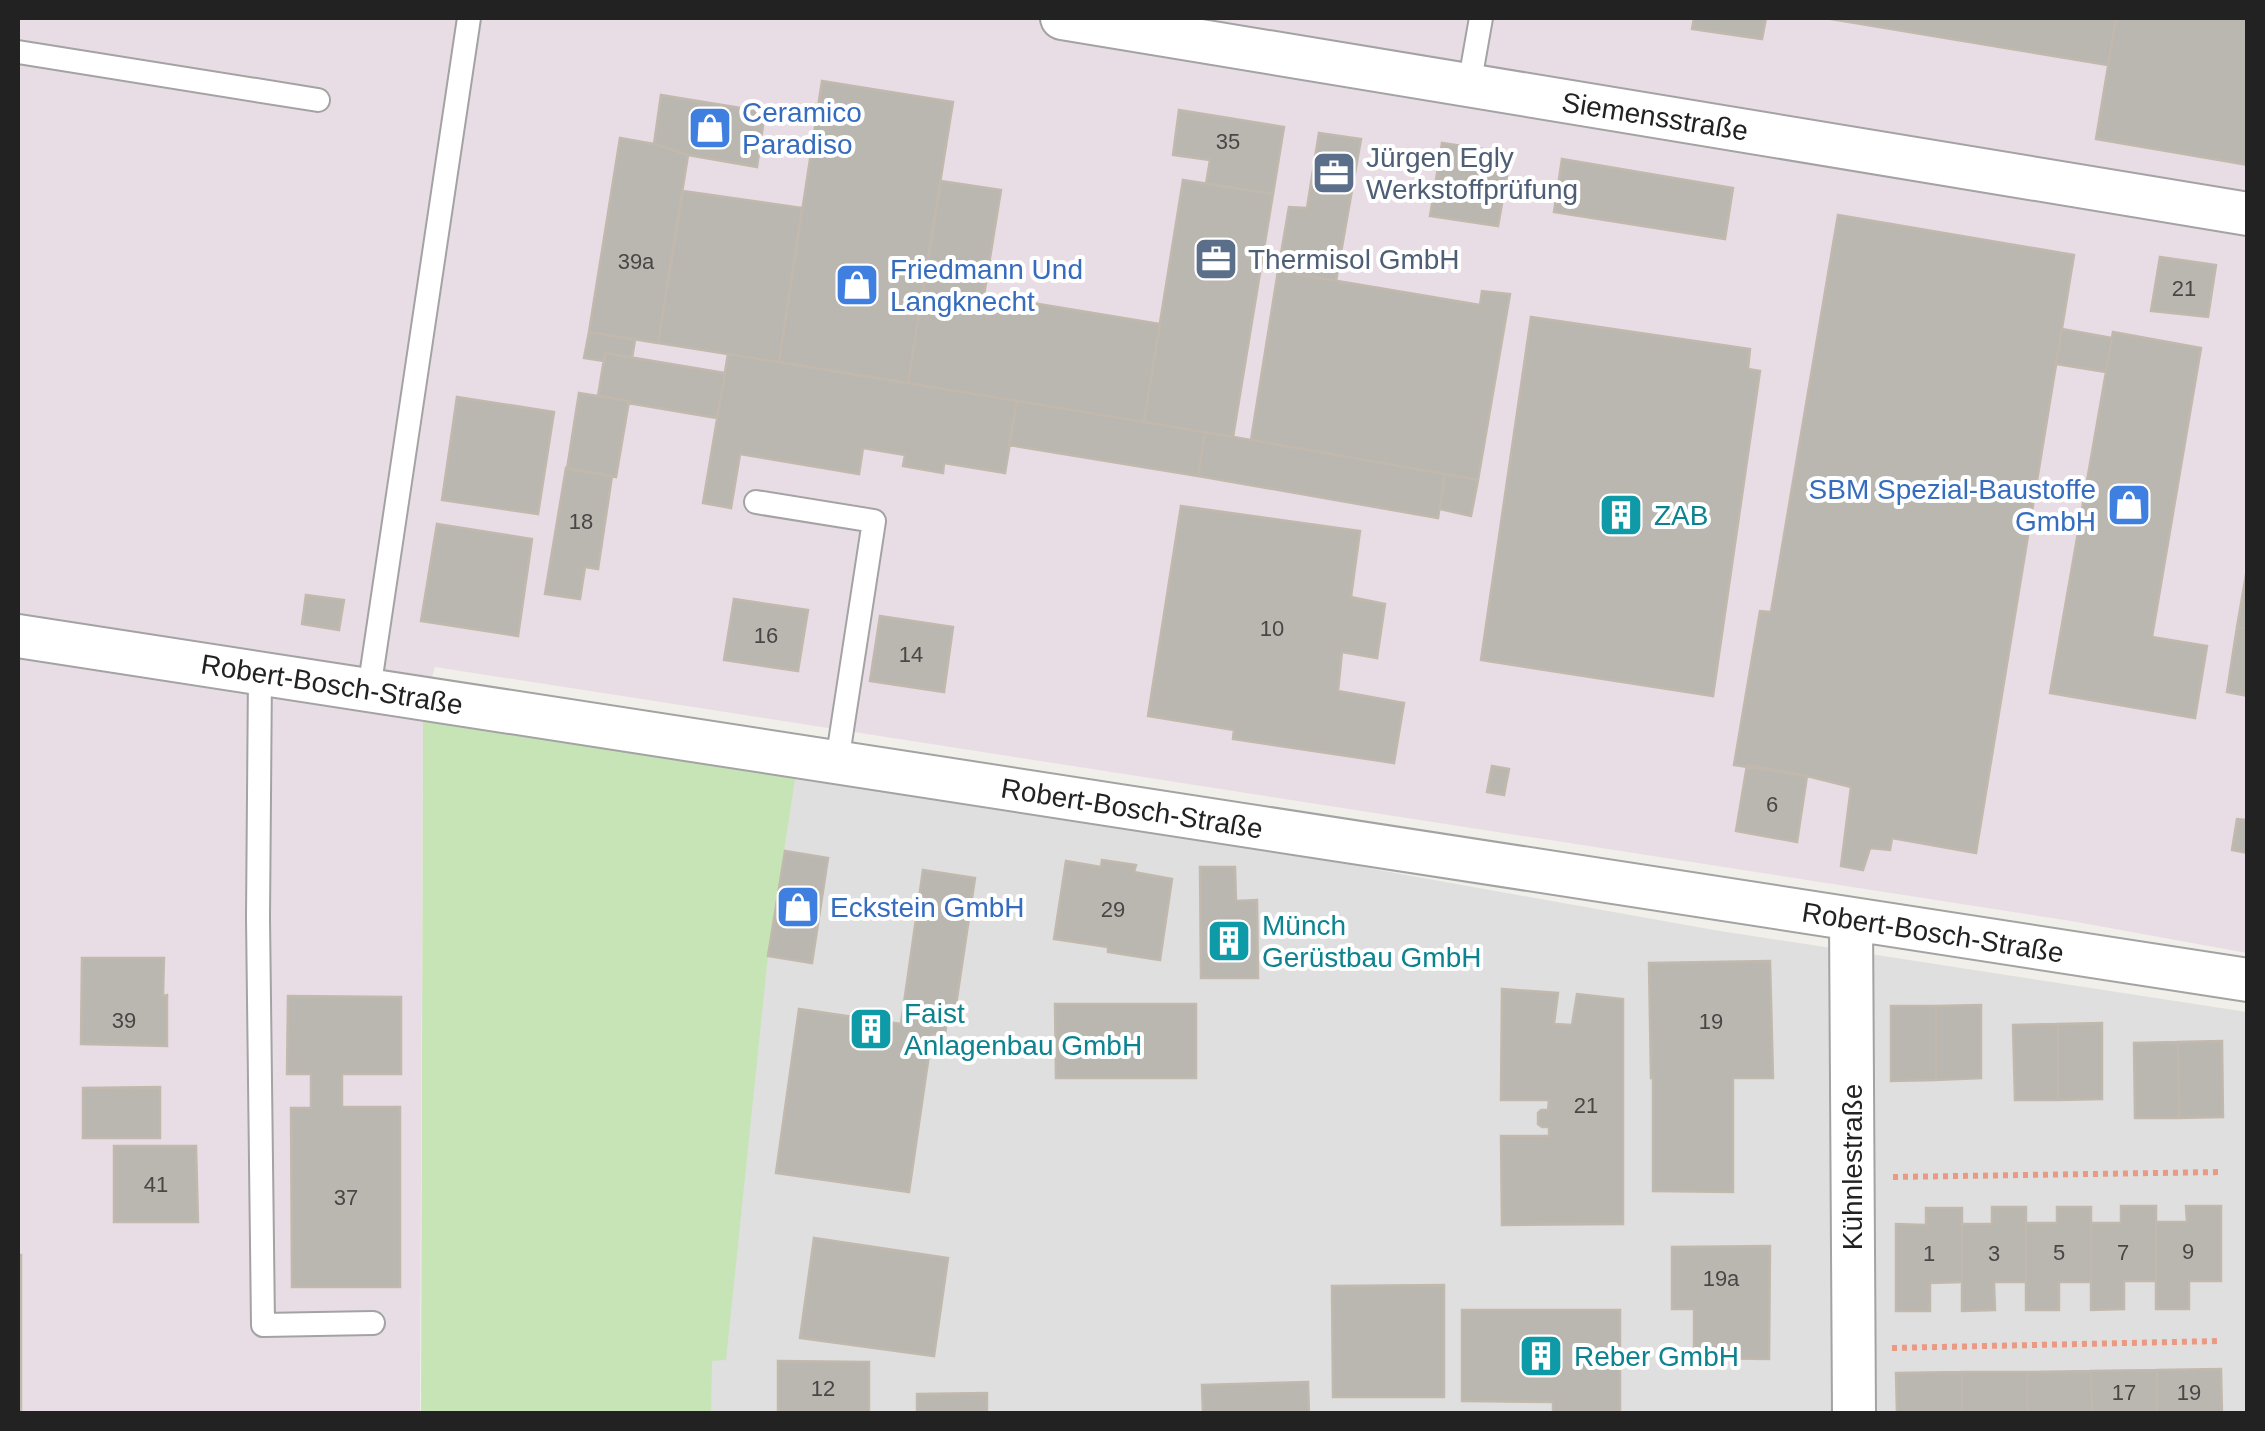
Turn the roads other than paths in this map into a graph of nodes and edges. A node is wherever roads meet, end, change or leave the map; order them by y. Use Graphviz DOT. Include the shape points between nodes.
graph roads {
  1 [pos="469,18"];
  2 [pos="1062,18"];
  3 [pos="1481,18"];
  4 [pos="18,52"];
  5 [pos="1469,86"];
  6 [pos="318,100"];
  7 [pos="2248,214"];
  8 [pos="756,502"];
  9 [pos="18,636"];
  10 [pos="260,673"];
  11 [pos="369,690"];
  12 [pos="838,762"];
  13 [pos="1851,920"];
  14 [pos="2248,980"];
  15 [pos="372,1323"];
  16 [pos="1854,1414"];
  1 -- 11 [label="lane"];
  2 -- 5 [label="street, Siemensstraße"];
  3 -- 5 [label="lane"];
  4 -- 6 [label="lane"];
  5 -- 7 [label="street, Siemensstraße"];
  8 -- 12 [label="lane" via="874,521"];
  9 -- 10 [label="street, Robert-Bosch-Straße"];
  10 -- 11 [label="street, Robert-Bosch-Straße"];
  10 -- 15 [label="lane" via="264,1325"];
  11 -- 12 [label="street, Robert-Bosch-Straße"];
  12 -- 13 [label="street, Robert-Bosch-Straße"];
  13 -- 14 [label="street, Robert-Bosch-Straße"];
  13 -- 16 [label="street, Kühnlestraße"];
}
